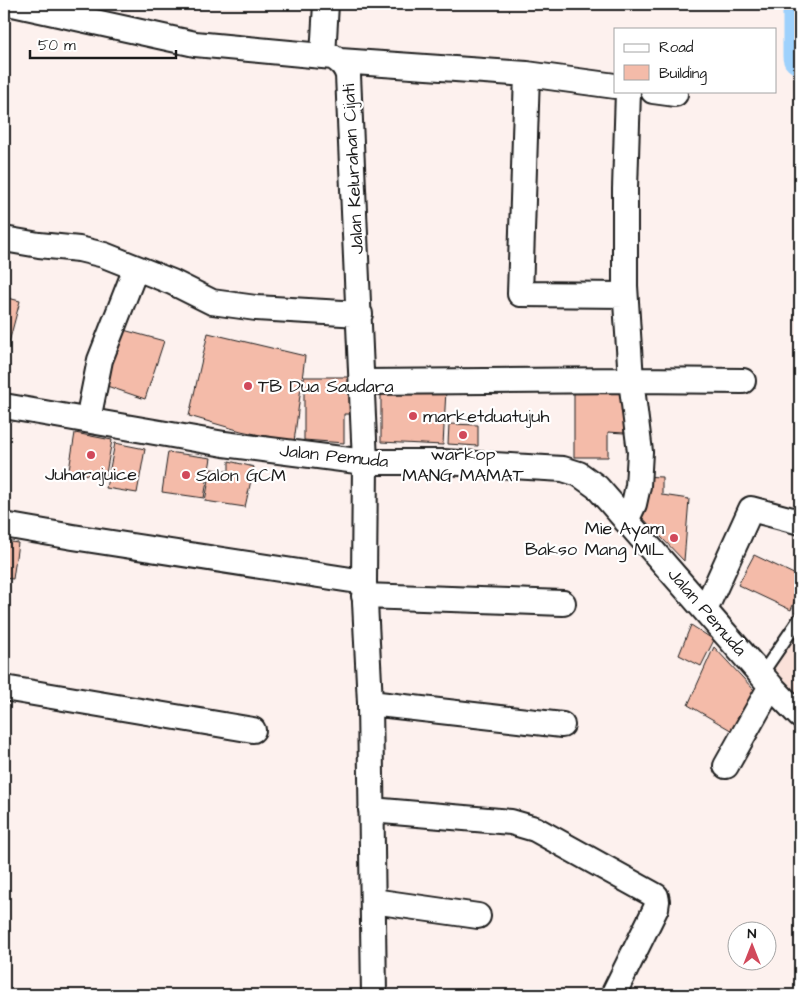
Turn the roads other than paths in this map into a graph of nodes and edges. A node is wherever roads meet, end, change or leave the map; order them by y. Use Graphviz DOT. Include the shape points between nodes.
graph roads {
  1 [pos="13,4"];
  2 [pos="326,4"];
  3 [pos="331,58"];
  4 [pos="527,74"];
  5 [pos="614,86"];
  6 [pos="628,92"];
  7 [pos="4,239"];
  8 [pos="136,268"];
  9 [pos="625,295"];
  10 [pos="360,314"];
  11 [pos="632,380"];
  12 [pos="743,381"];
  13 [pos="363,382"];
  14 [pos="4,406"];
  15 [pos="88,420"];
  16 [pos="366,462"];
  17 [pos="626,521"];
  18 [pos="800,522"];
  19 [pos="4,525"];
  20 [pos="364,589"];
  21 [pos="563,603"];
  22 [pos="705,610"];
  23 [pos="800,618"];
  24 [pos="766,680"];
  25 [pos="4,688"];
  26 [pos="370,703"];
  27 [pos="800,716"];
  28 [pos="562,725"];
  29 [pos="253,730"];
  30 [pos="726,766"];
  31 [pos="371,810"];
  32 [pos="373,901"];
  33 [pos="478,916"];
  34 [pos="374,995"];
  35 [pos="613,995"];
  1 -- 3 [label="street" via="195,44"];
  2 -- 3 [label="street"];
  3 -- 4 [label="street"];
  3 -- 10 [label="street, Jalan Kelurahan Cijati" via="346,67 348,75"];
  4 -- 5 [label="street"];
  4 -- 9 [label="street" via="520,294"];
  6 -- 9 [label="street"];
  7 -- 8 [label="street" via="80,249"];
  8 -- 10 [label="street" via="212,302"];
  8 -- 15 [label="street" via="100,360"];
  9 -- 11 [label="street"];
  10 -- 13 [label="street, Jalan Kelurahan Cijati"];
  11 -- 12 [label="street"];
  11 -- 13 [label="street"];
  11 -- 17 [label="street" via="640,452 638,486"];
  13 -- 16 [label="street, Jalan Kelurahan Cijati"];
  14 -- 15 [label="street, Jalan Pemuda"];
  15 -- 16 [label="street, Jalan Pemuda" via="224,444"];
  16 -- 17 [label="street, Jalan Pemuda" via="443,462 563,469 579,474 597,487"];
  16 -- 20 [label="street, Jalan Kelurahan Cijati"];
  17 -- 22 [label="street, Jalan Pemuda"];
  18 -- 22 [label="street" via="751,509"];
  19 -- 20 [label="street"];
  20 -- 21 [label="street"];
  20 -- 26 [label="street, Jalan Kelurahan Cijati"];
  22 -- 24 [label="street, Jalan Pemuda"];
  23 -- 24 [label="lane"];
  24 -- 27 [label="street, Jalan Pemuda"];
  24 -- 30 [label="street"];
  25 -- 29 [label="street"];
  26 -- 28 [label="street"];
  26 -- 31 [label="street, Jalan Kelurahan Cijati"];
  31 -- 32 [label="street, Jalan Kelurahan Cijati"];
  31 -- 35 [label="street" via="511,822 535,829 656,896 656,908"];
  32 -- 33 [label="street"];
  32 -- 34 [label="street, Jalan Kelurahan Cijati"];
}
